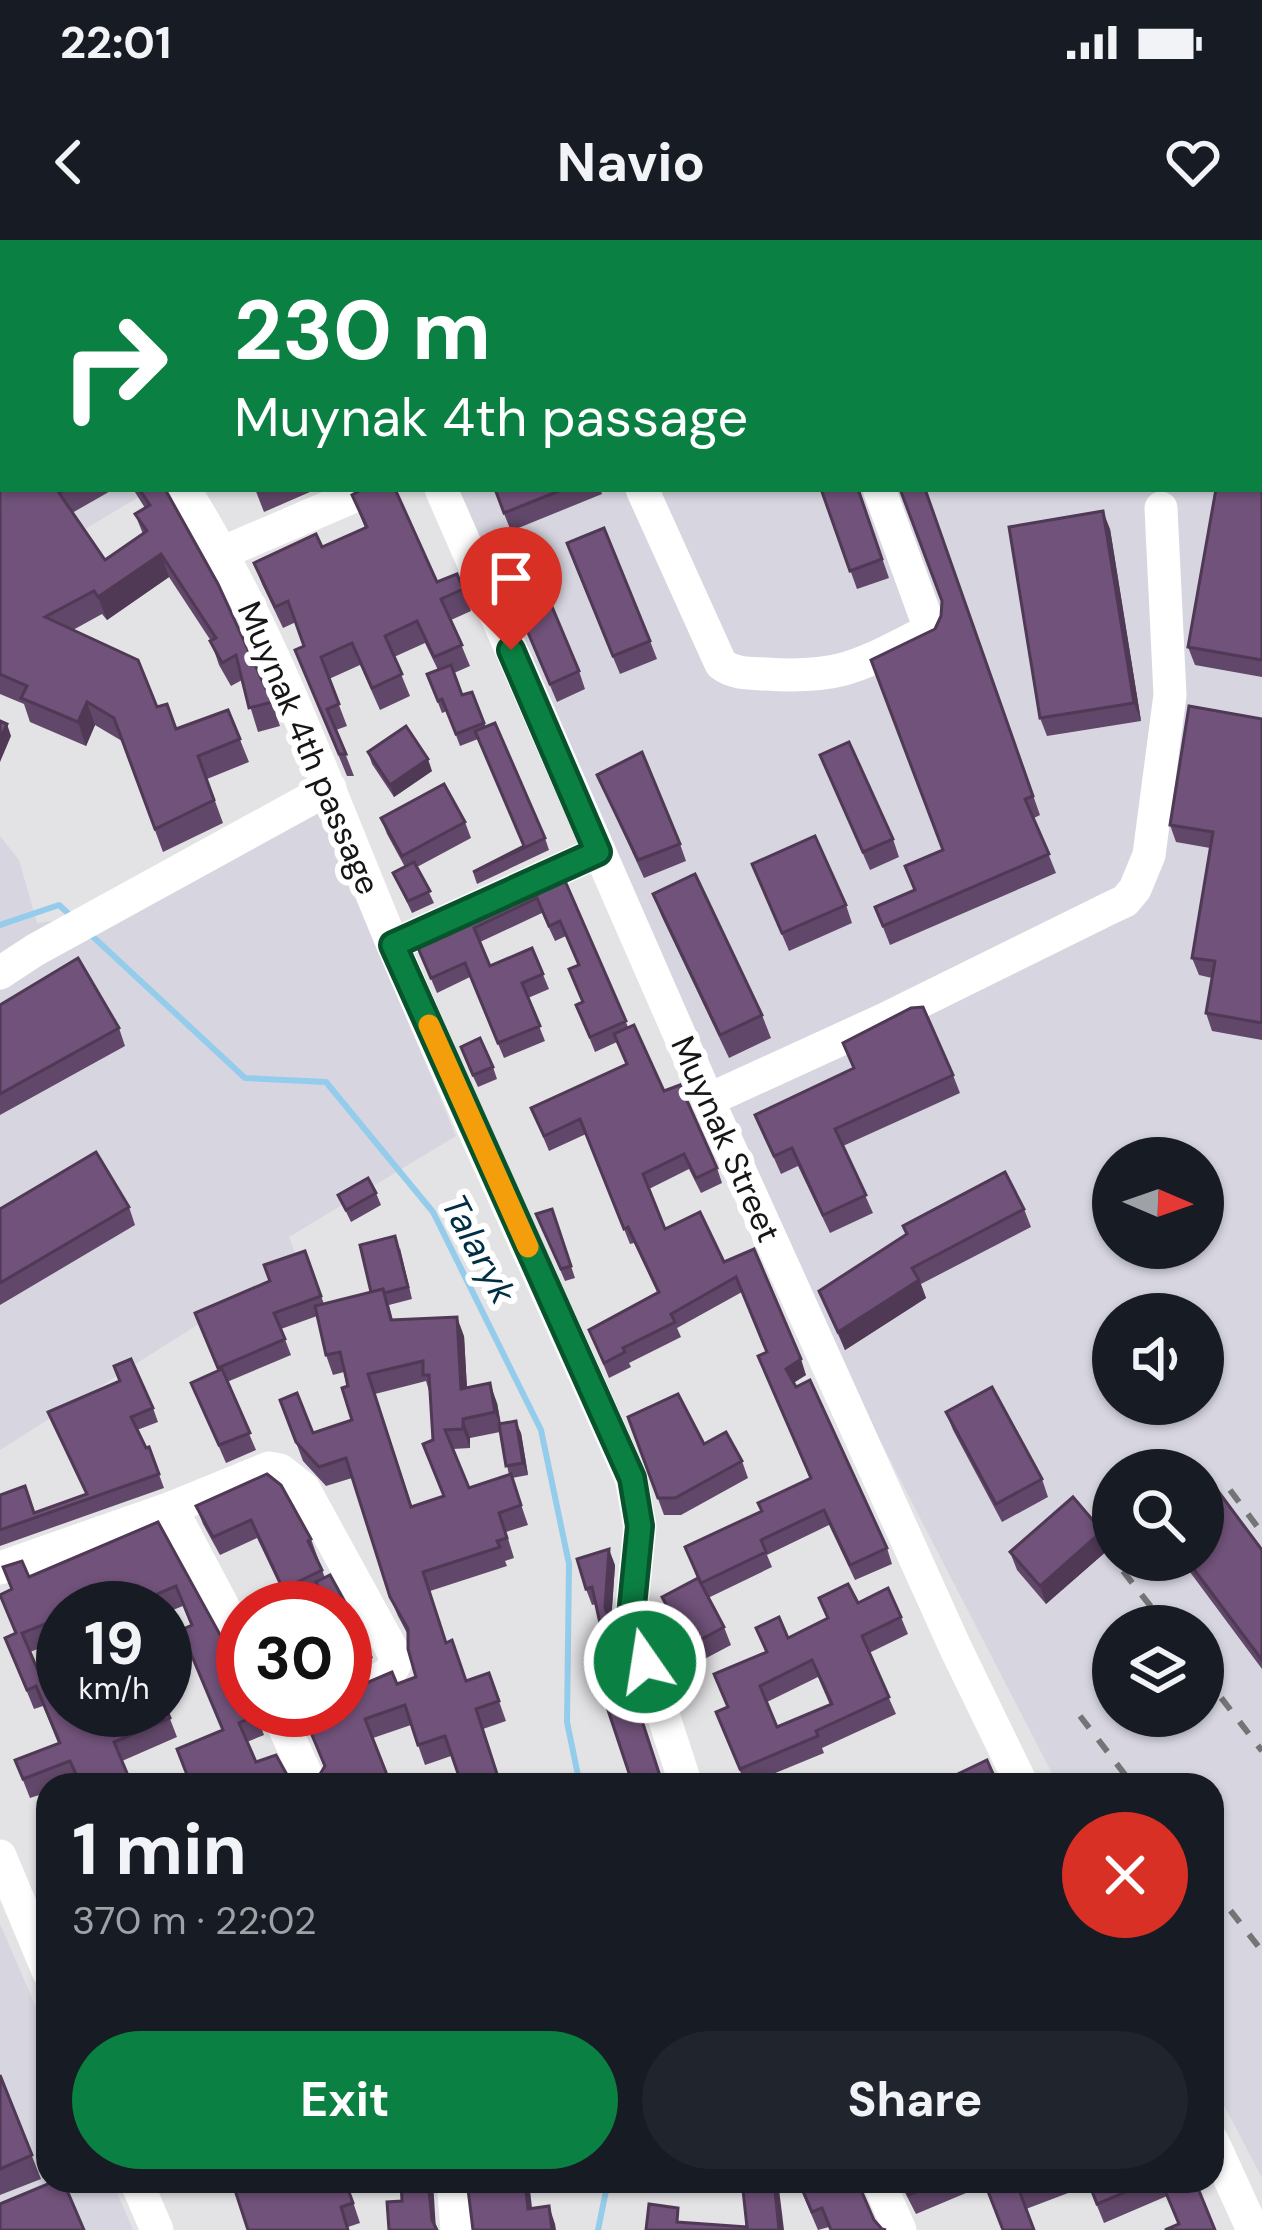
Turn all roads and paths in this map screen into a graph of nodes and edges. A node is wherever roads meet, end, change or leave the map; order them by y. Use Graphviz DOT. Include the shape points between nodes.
graph roads {
  1 [pos="186,492"];
  2 [pos="364,492"];
  3 [pos="442,492"];
  4 [pos="643,492"];
  5 [pos="880,492"];
  6 [pos="1161,508"];
  7 [pos="224,552"];
  8 [pos="330,788"];
  9 [pos="598,852"];
  10 [pos="393,945"];
  11 [pos="0,973"];
  12 [pos="708,1100"];
  13 [pos="171,1508"];
  14 [pos="0,1568"];
  15 [pos="354,1581"];
  16 [pos="216,1593"];
  17 [pos="372,1613"];
  18 [pos="372,1681"];
  19 [pos="293,1737"];
  20 [pos="307,1773"];
  21 [pos="682,1773"];
  22 [pos="1016,1773"];
  23 [pos="0,1856"];
  24 [pos="36,1942"];
  25 [pos="1224,2166"];
  26 [pos="141,2193"];
  27 [pos="454,2193"];
  28 [pos="883,2193"];
  29 [pos="157,2230"];
  30 [pos="457,2230"];
  31 [pos="900,2230"];
  32 [pos="1253,2230"];
  1 -- 7 [label="street, Muynak 4th passage"];
  2 -- 7 [label="street"];
  3 -- 9 [label="street, Muynak Street"];
  4 -- 5 [label="street" via="721,664 808,676 850,670 929,626"];
  6 -- 12 [label="street" via="1171,695 1149,855 1135,889 1125,901"];
  7 -- 8 [label="street, Muynak 4th passage"];
  8 -- 10 [label="street, Muynak 4th passage"];
  8 -- 11 [label="street"];
  9 -- 10 [label="street"];
  9 -- 12 [label="street, Muynak Street"];
  10 -- 21 [label="street, Muynak 4th passage" via="632,1478 640,1526 631,1616"];
  12 -- 22 [label="street, Muynak Street"];
  13 -- 14 [label="street"];
  13 -- 15 [label="street" via="280,1470 304,1489"];
  13 -- 16 [label="street"];
  17 -- 18 [label="street" via="396,1657 389,1674"];
  19 -- 20 [label="street"];
  23 -- 24 [label="street"];
  25 -- 32 [label="street"];
  26 -- 29 [label="street"];
  27 -- 30 [label="street"];
  28 -- 31 [label="street"];
}
